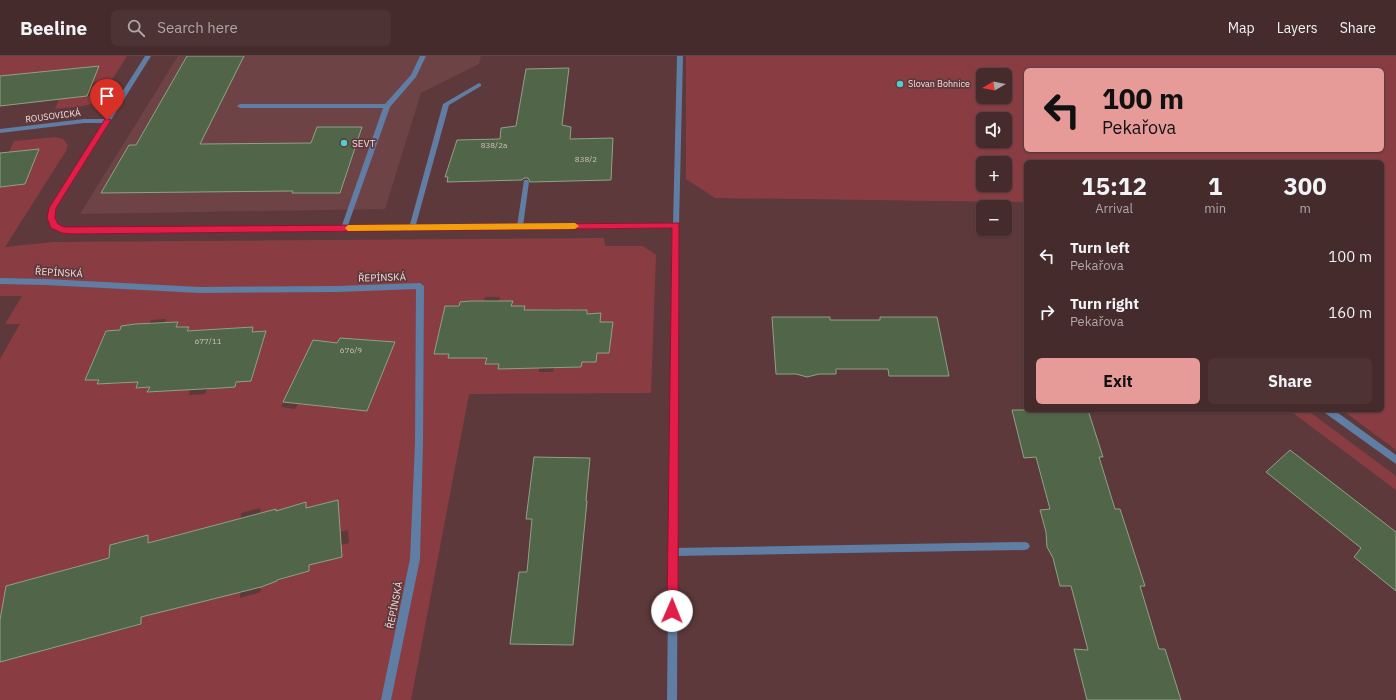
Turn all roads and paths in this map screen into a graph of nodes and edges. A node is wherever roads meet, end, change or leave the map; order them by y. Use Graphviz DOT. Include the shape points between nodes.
graph roads {
  1 [pos="148,56"];
  2 [pos="423,56"];
  3 [pos="680,56"];
  4 [pos="479,85"];
  5 [pos="240,106"];
  6 [pos="387,106"];
  7 [pos="107,120"];
  8 [pos="0,131"];
  9 [pos="526,182"];
  10 [pos="676,225"];
  11 [pos="520,226"];
  12 [pos="344,228"];
  13 [pos="412,228"];
  14 [pos="0,282"];
  15 [pos="1331,412"];
  16 [pos="1396,460"];
  17 [pos="1025,546"];
  18 [pos="673,552"];
  19 [pos="386,700"];
  20 [pos="672,700"];
  1 -- 7 [label="street"];
  2 -- 6 [label="street" via="414,76"];
  3 -- 10 [label="street"];
  4 -- 13 [label="street" via="446,104"];
  5 -- 6 [label="street"];
  6 -- 12 [label="street"];
  7 -- 8 [label="street, ROUSOVICKÁ"];
  7 -- 12 [label="street" via="53,208 51,218 54,226 62,230"];
  9 -- 11 [label="street"];
  10 -- 11 [label="street"];
  10 -- 18 [label="street"];
  11 -- 13 [label="street"];
  12 -- 13 [label="street"];
  14 -- 19 [label="street, ŘEPÍNSKÁ" via="200,290 420,286 415,559"];
  15 -- 16 [label="street"];
  17 -- 18 [label="street"];
  18 -- 20 [label="street"];
}
